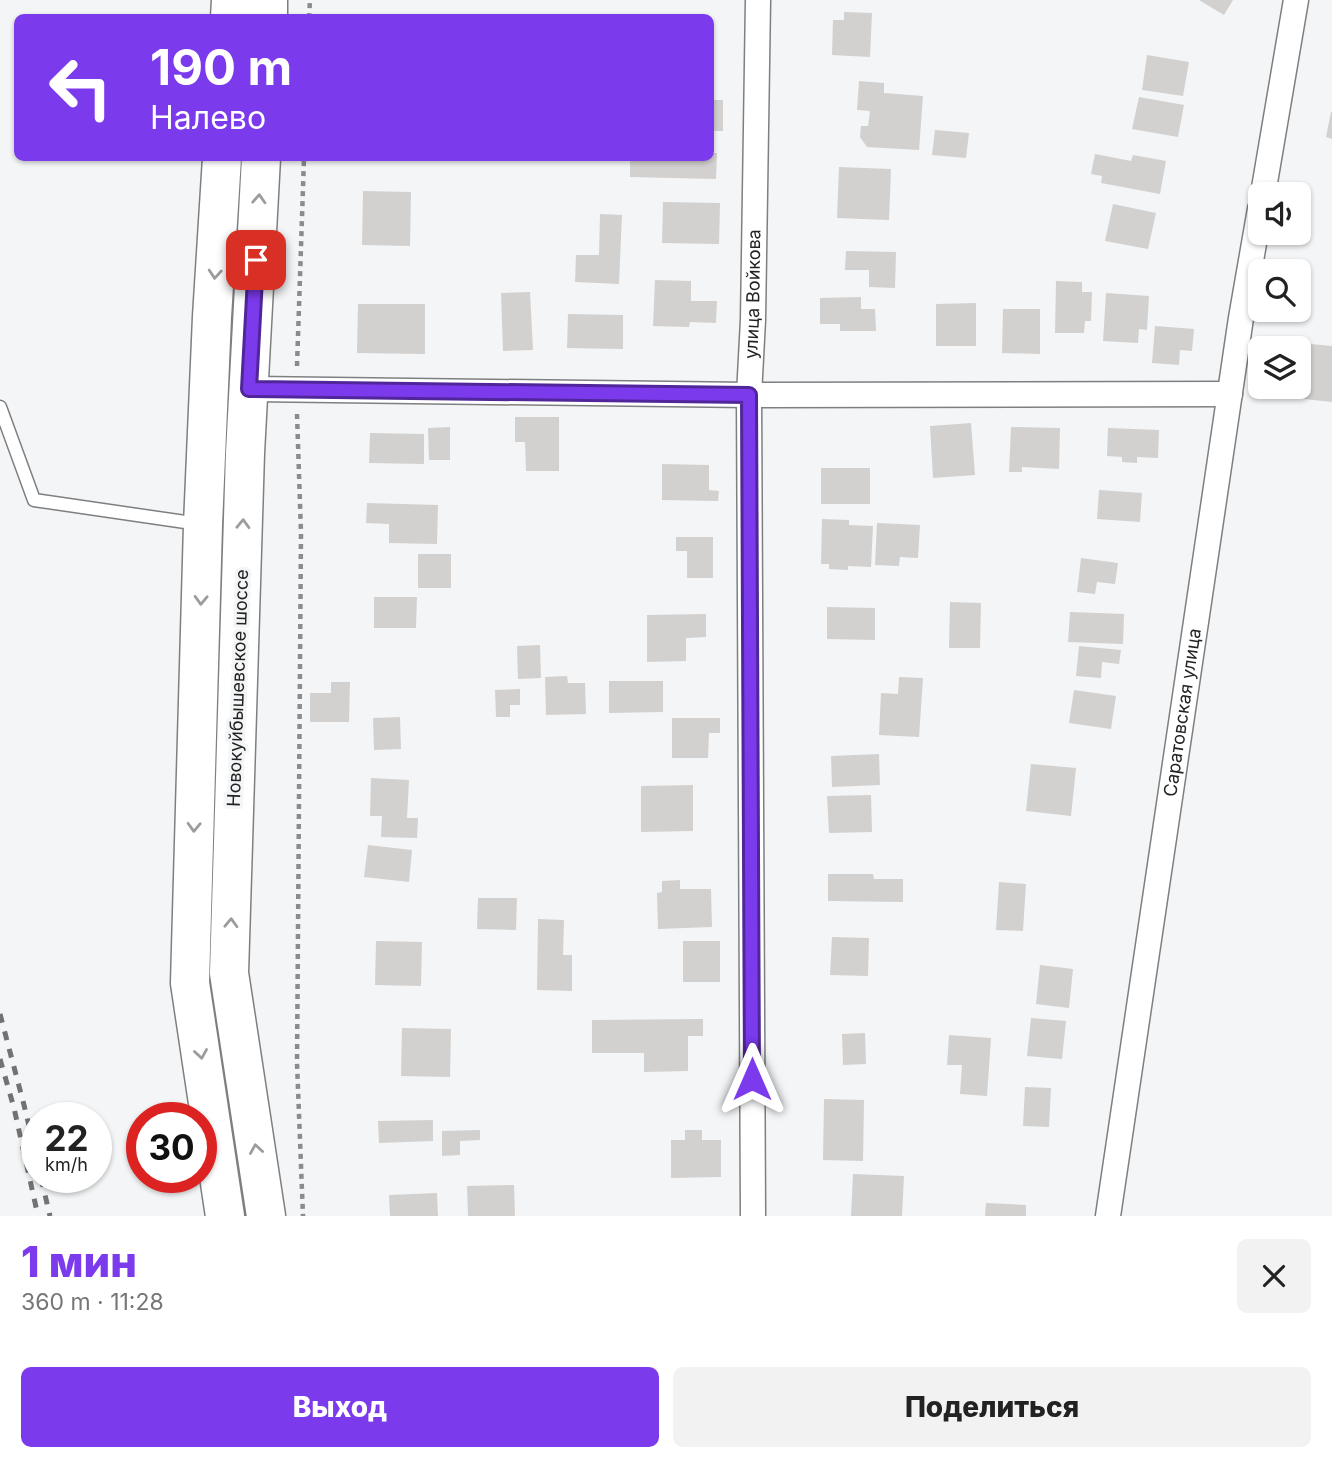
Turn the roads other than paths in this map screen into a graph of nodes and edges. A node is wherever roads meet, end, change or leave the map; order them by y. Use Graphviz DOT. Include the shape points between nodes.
graph roads {
  1 [pos="758,0"];
  2 [pos="1296,0"];
  3 [pos="222,161"];
  4 [pos="261,161"];
  5 [pos="1265,182"];
  6 [pos="1254,245"];
  7 [pos="249,389"];
  8 [pos="1230,394"];
  9 [pos="749,395"];
  10 [pos="0,407"];
  11 [pos="202,525"];
  12 [pos="225,1216"];
  13 [pos="267,1216"];
  14 [pos="753,1216"];
  15 [pos="1108,1216"];
  1 -- 9 [label="street, улица Войкова"];
  2 -- 5 [label="street"];
  3 -- 11 [label="main road, one-way"];
  7 -- 4 [label="main road, Новокуйбышевское шоссе, one-way"];
  6 -- 8 [label="street, Саратовская улица"];
  7 -- 9 [label="street"];
  13 -- 7 [label="main road, Новокуйбышевское шоссе, one-way" via="229,973"];
  8 -- 9 [label="street"];
  8 -- 15 [label="street, Саратовская улица"];
  9 -- 14 [label="street, улица Войкова"];
  10 -- 11 [label="lane" via="34,500"];
  11 -- 12 [label="main road, one-way" via="190,983"];
}
